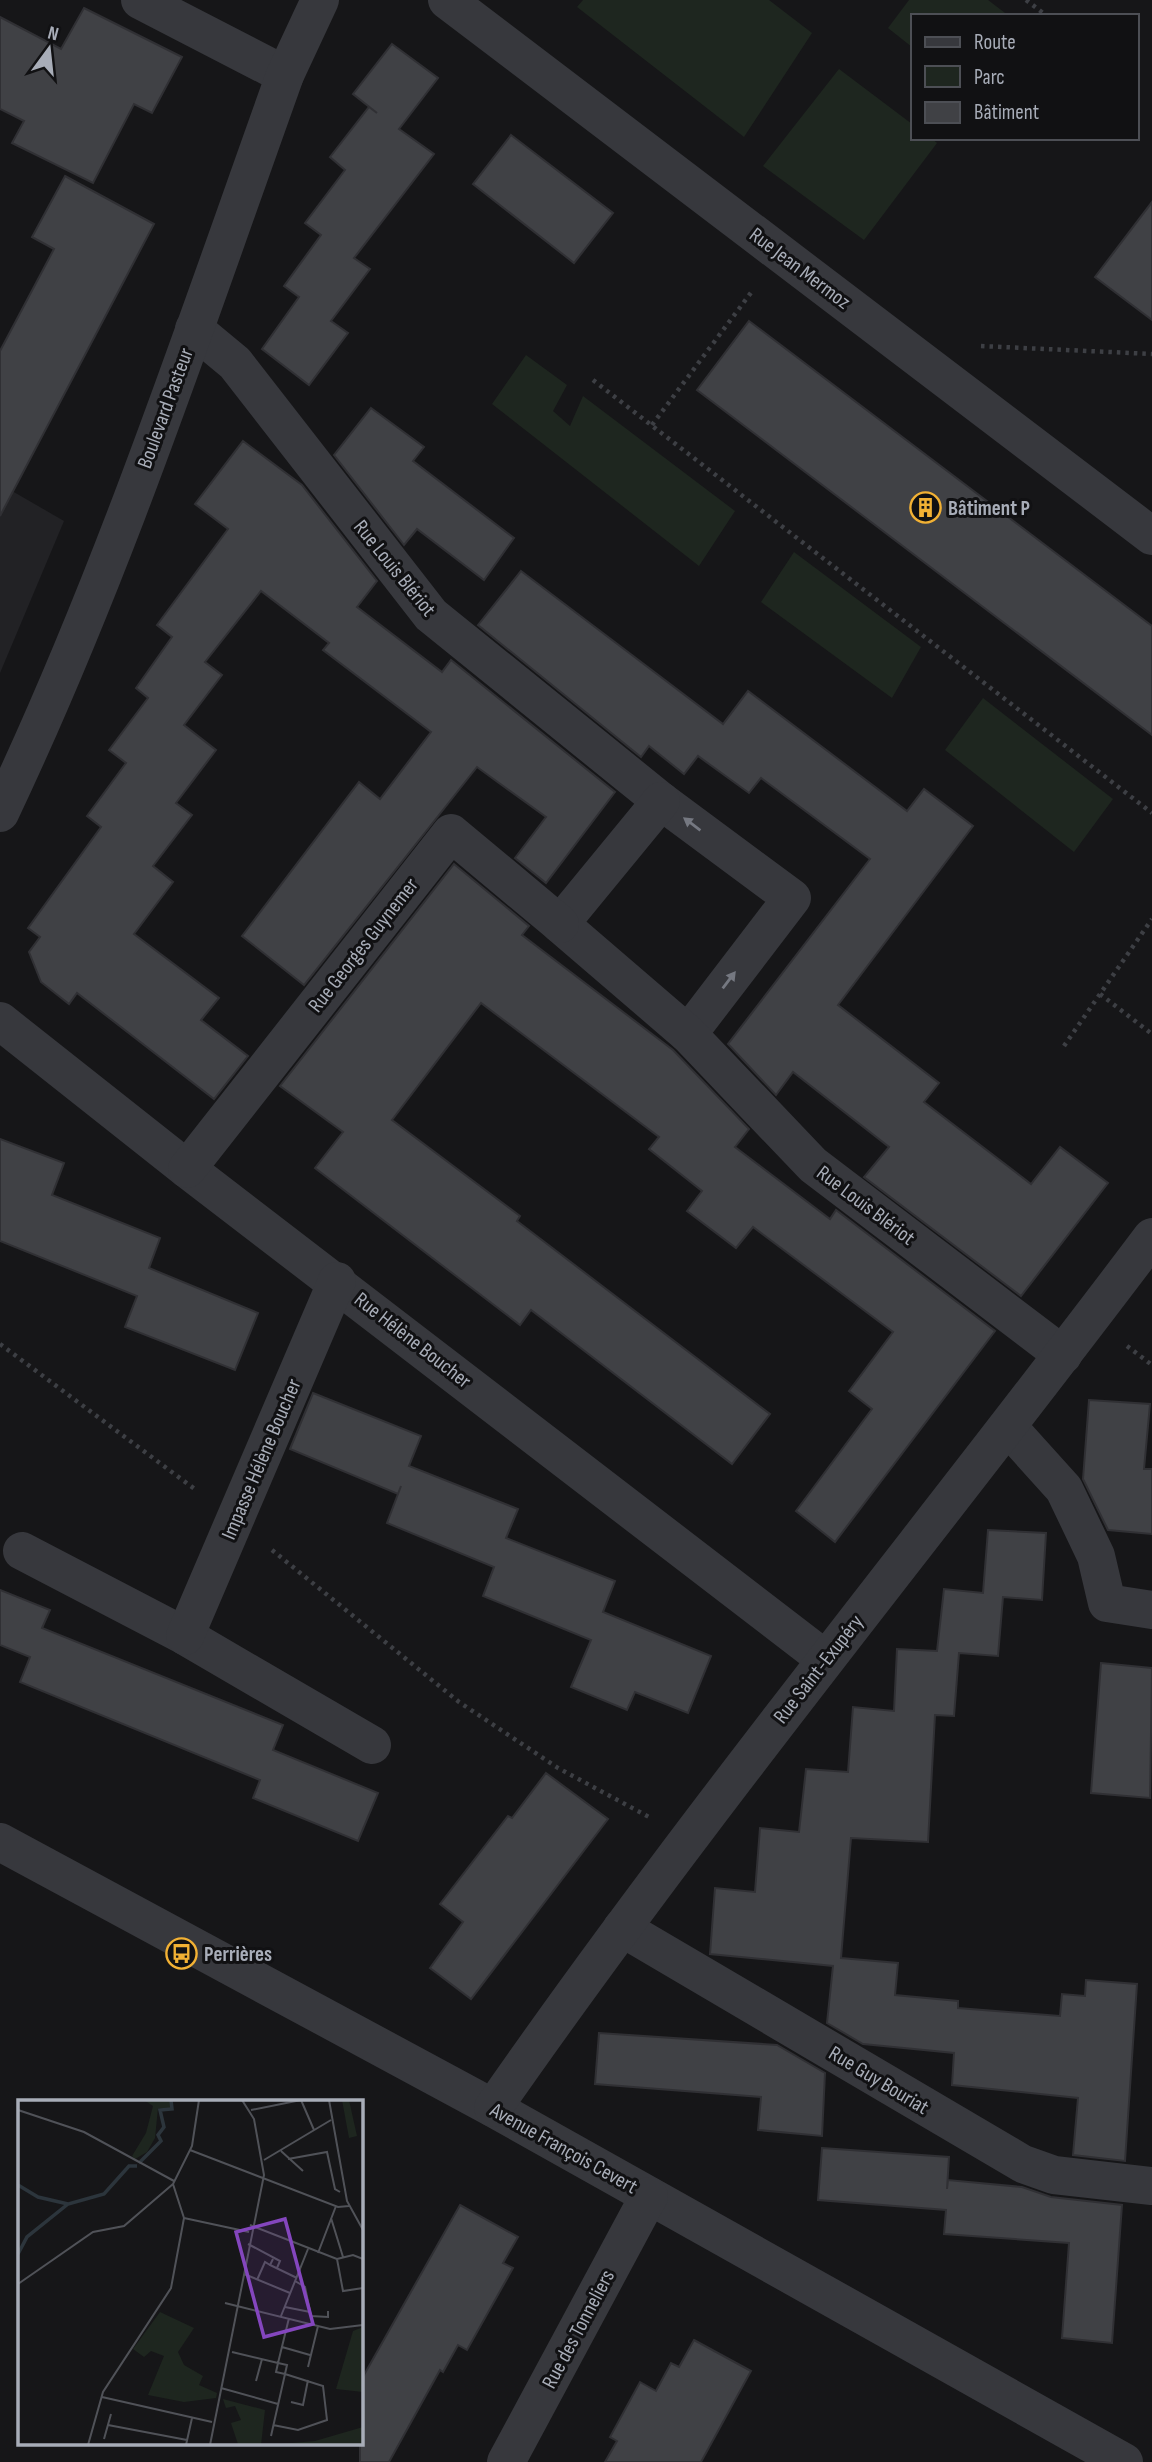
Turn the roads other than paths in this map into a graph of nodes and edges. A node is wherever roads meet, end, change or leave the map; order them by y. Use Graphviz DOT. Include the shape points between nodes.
graph roads {
  1 [pos="140,0"];
  2 [pos="320,0"];
  3 [pos="447,0"];
  4 [pos="285,75"];
  5 [pos="194,328"];
  6 [pos="1152,536"];
  7 [pos="661,801"];
  8 [pos="0,813"];
  9 [pos="560,924"];
  10 [pos="0,1021"];
  11 [pos="688,1034"];
  12 [pos="187,1169"];
  13 [pos="1152,1237"];
  14 [pos="337,1281"];
  15 [pos="1063,1355"];
  16 [pos="1009,1428"];
  17 [pos="22,1551"];
  18 [pos="1152,1610"];
  19 [pos="186,1636"];
  20 [pos="825,1659"];
  21 [pos="372,1745"];
  22 [pos="0,1842"];
  23 [pos="622,1928"];
  24 [pos="493,2108"];
  25 [pos="1152,2186"];
  26 [pos="649,2196"];
  27 [pos="506,2462"];
  28 [pos="1124,2462"];
  1 -- 4 [label="street"];
  2 -- 4 [label="street, Boulevard Pasteur"];
  3 -- 6 [label="street, Rue Jean Mermoz"];
  4 -- 5 [label="street, Boulevard Pasteur"];
  5 -- 7 [label="street, Rue Louis Blériot" via="235,363 430,615"];
  5 -- 8 [label="street, Boulevard Pasteur" via="100,582 43,723"];
  7 -- 9 [label="street"];
  11 -- 7 [label="street, Rue Louis Blériot, one-way" via="792,898"];
  9 -- 11 [label="street, Rue Louis Blériot"];
  9 -- 12 [label="street, Rue Georges Guynemer" via="451,833"];
  10 -- 12 [label="street, Rue Hélène Boucher"];
  11 -- 15 [label="street, Rue Louis Blériot" via="813,1165"];
  12 -- 14 [label="street, Rue Hélène Boucher"];
  13 -- 15 [label="street, Rue Saint-Exupéry"];
  14 -- 19 [label="street, Impasse Hélène Boucher"];
  14 -- 20 [label="street, Rue Hélène Boucher"];
  15 -- 16 [label="street, Rue Saint-Exupéry"];
  16 -- 18 [label="street" via="1064,1489 1096,1556 1107,1603"];
  16 -- 20 [label="street, Rue Saint-Exupéry"];
  17 -- 19 [label="street"];
  19 -- 21 [label="street"];
  20 -- 23 [label="street, Rue Saint-Exupéry"];
  22 -- 24 [label="street, Avenue François Cevert"];
  23 -- 24 [label="street, Rue Saint-Exupéry"];
  23 -- 25 [label="street, Rue Guy Bouriat" via="1023,2164 1054,2175"];
  24 -- 26 [label="street, Avenue François Cevert"];
  26 -- 27 [label="street, Rue des Tonneliers"];
  26 -- 28 [label="street, Avenue François Cevert"];
}
